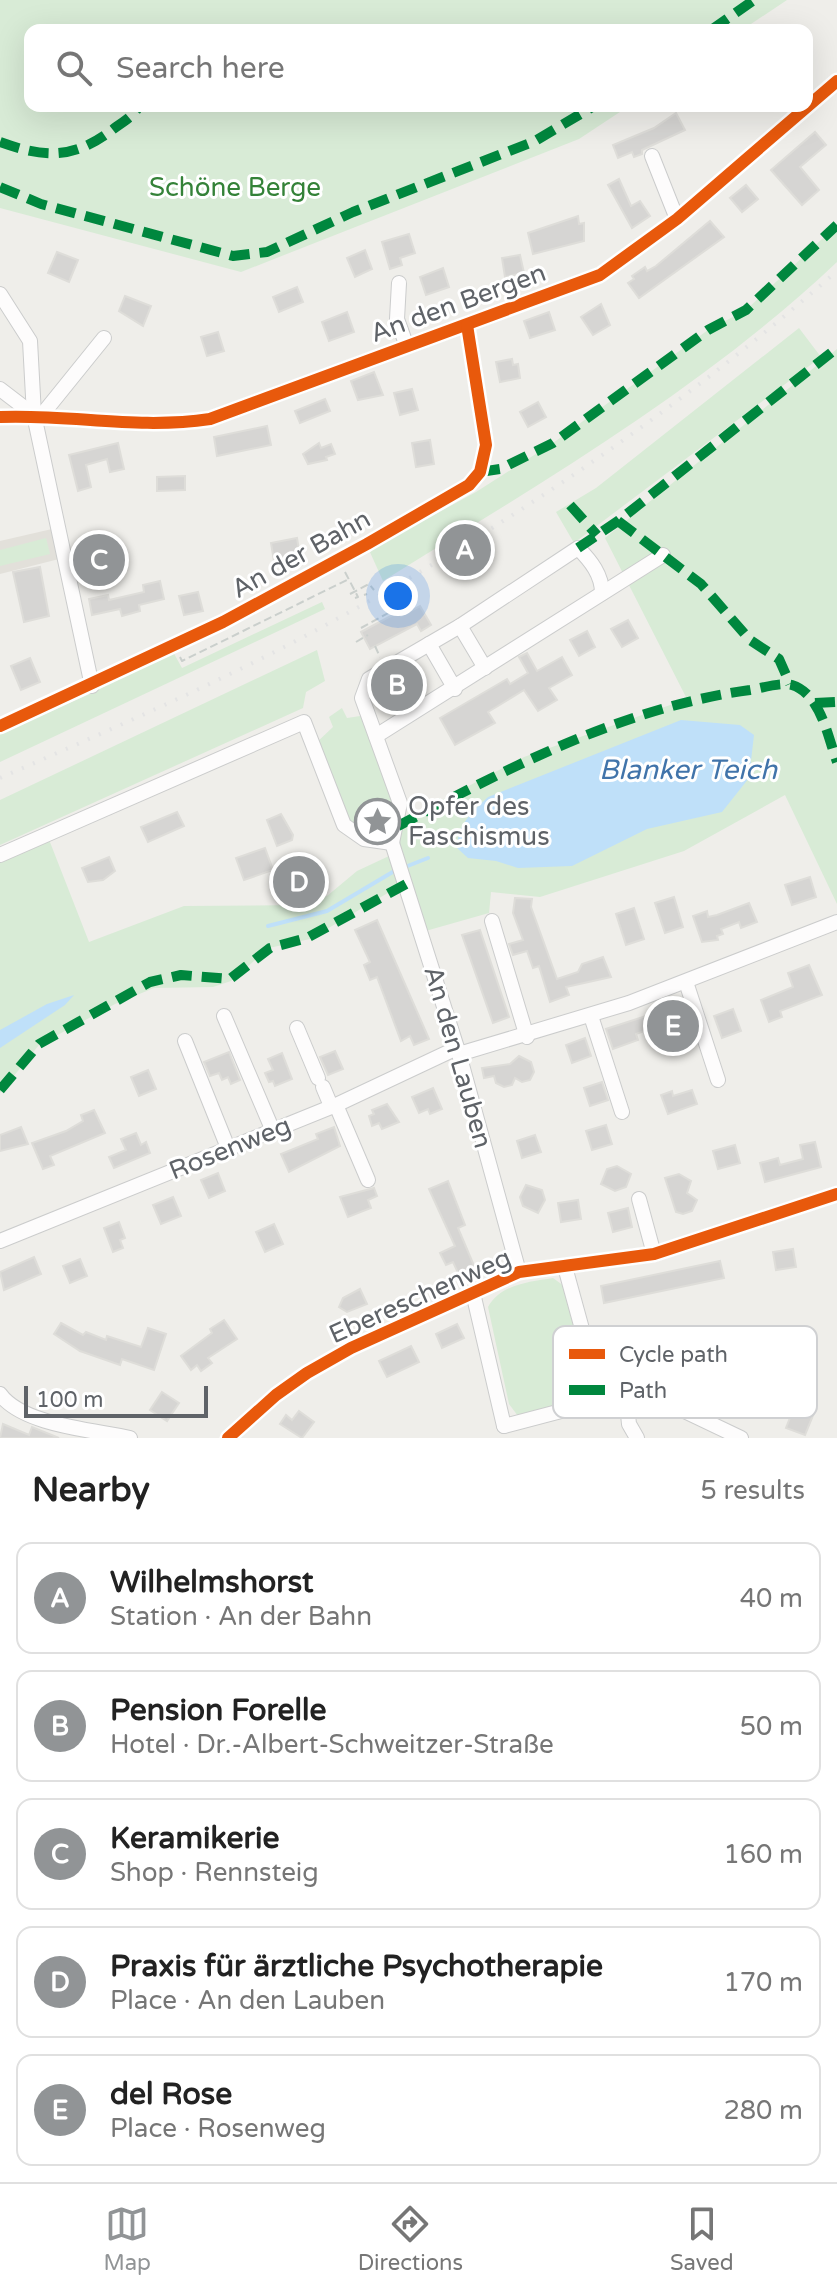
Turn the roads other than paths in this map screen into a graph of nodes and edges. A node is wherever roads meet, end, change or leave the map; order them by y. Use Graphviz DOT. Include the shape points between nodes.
graph roads {
  1 [pos="837,81"];
  2 [pos="813,102"];
  3 [pos="801,112"];
  4 [pos="652,156"];
  5 [pos="677,219"];
  6 [pos="399,283"];
  7 [pos="0,294"];
  8 [pos="467,325"];
  9 [pos="104,338"];
  10 [pos="406,344"];
  11 [pos="0,389"];
  12 [pos="38,416"];
  13 [pos="0,417"];
  14 [pos="663,555"];
  15 [pos="602,593"];
  16 [pos="460,626"];
  17 [pos="429,644"];
  18 [pos="485,668"];
  19 [pos="92,686"];
  20 [pos="455,689"];
  21 [pos="0,726"];
  22 [pos="376,736"];
  23 [pos="394,849"];
  24 [pos="0,855"];
  25 [pos="492,921"];
  26 [pos="837,922"];
  27 [pos="686,982"];
  28 [pos="224,1016"];
  29 [pos="591,1016"];
  30 [pos="297,1028"];
  31 [pos="527,1037"];
  32 [pos="185,1041"];
  33 [pos="458,1051"];
  34 [pos="718,1080"];
  35 [pos="333,1106"];
  36 [pos="622,1112"];
  37 [pos="273,1131"];
  38 [pos="228,1148"];
  39 [pos="368,1180"];
  40 [pos="837,1194"];
  41 [pos="639,1199"];
  42 [pos="0,1241"];
  43 [pos="654,1254"];
  44 [pos="565,1267"];
  45 [pos="519,1272"];
  46 [pos="473,1293"];
  47 [pos="581,1326"];
  48 [pos="0,1394"];
  49 [pos="553,1414"];
  50 [pos="628,1418"];
  51 [pos="690,1418"];
  52 [pos="712,1431"];
  53 [pos="502,1432"];
  54 [pos="130,1438"];
  55 [pos="228,1438"];
  56 [pos="637,1438"];
  57 [pos="741,1438"];
  1 -- 2 [label="street, An den Bergen"];
  3 -- 5 [label="street, An den Bergen"];
  4 -- 5 [label="street"];
  5 -- 8 [label="street, An den Bergen" via="600,275"];
  6 -- 10 [label="street" via="397,319"];
  7 -- 12 [label="street" via="30,341"];
  8 -- 10 [label="street, An den Bergen"];
  8 -- 19 [label="street, An der Bahn" via="486,445 485,461 473,481 367,544"];
  9 -- 12 [label="street"];
  10 -- 12 [label="street, An den Bergen" via="210,419 166,426"];
  11 -- 12 [label="street"];
  12 -- 13 [label="street, An den Bergen"];
  12 -- 19 [label="street"];
  14 -- 15 [label="street"];
  15 -- 16 [label="street" via="602,582 578,548"];
  15 -- 18 [label="street"];
  16 -- 17 [label="street"];
  16 -- 18 [label="street"];
  17 -- 20 [label="street"];
  17 -- 22 [label="street" via="369,679 362,698"];
  18 -- 20 [label="street"];
  19 -- 21 [label="street, An der Bahn"];
  20 -- 22 [label="street"];
  22 -- 23 [label="street" via="400,803"];
  23 -- 24 [label="street" via="344,825 304,722"];
  23 -- 33 [label="street, An den Lauben"];
  25 -- 31 [label="street"];
  26 -- 27 [label="street, Rosenweg"];
  27 -- 29 [label="street, Rosenweg"];
  27 -- 34 [label="street"];
  28 -- 37 [label="street"];
  29 -- 31 [label="street, Rosenweg"];
  29 -- 36 [label="street"];
  30 -- 35 [label="street"];
  31 -- 33 [label="street, Rosenweg"];
  32 -- 38 [label="street"];
  33 -- 35 [label="street, Rosenweg"];
  33 -- 45 [label="street, An den Lauben"];
  35 -- 37 [label="street, Rosenweg"];
  35 -- 39 [label="street"];
  37 -- 38 [label="street, Rosenweg"];
  38 -- 42 [label="street, Rosenweg"];
  40 -- 43 [label="street, Ebereschenweg"];
  41 -- 43 [label="street"];
  43 -- 44 [label="street, Ebereschenweg"];
  44 -- 45 [label="street, Ebereschenweg"];
  44 -- 47 [label="street"];
  45 -- 46 [label="street, Ebereschenweg"];
  46 -- 53 [label="street"];
  46 -- 55 [label="street, Ebereschenweg" via="307,1373"];
  48 -- 54 [label="street" via="8,1405 35,1418"];
  49 -- 53 [label="street"];
  50 -- 56 [label="street"];
  51 -- 52 [label="street"];
  52 -- 57 [label="street"];
}
